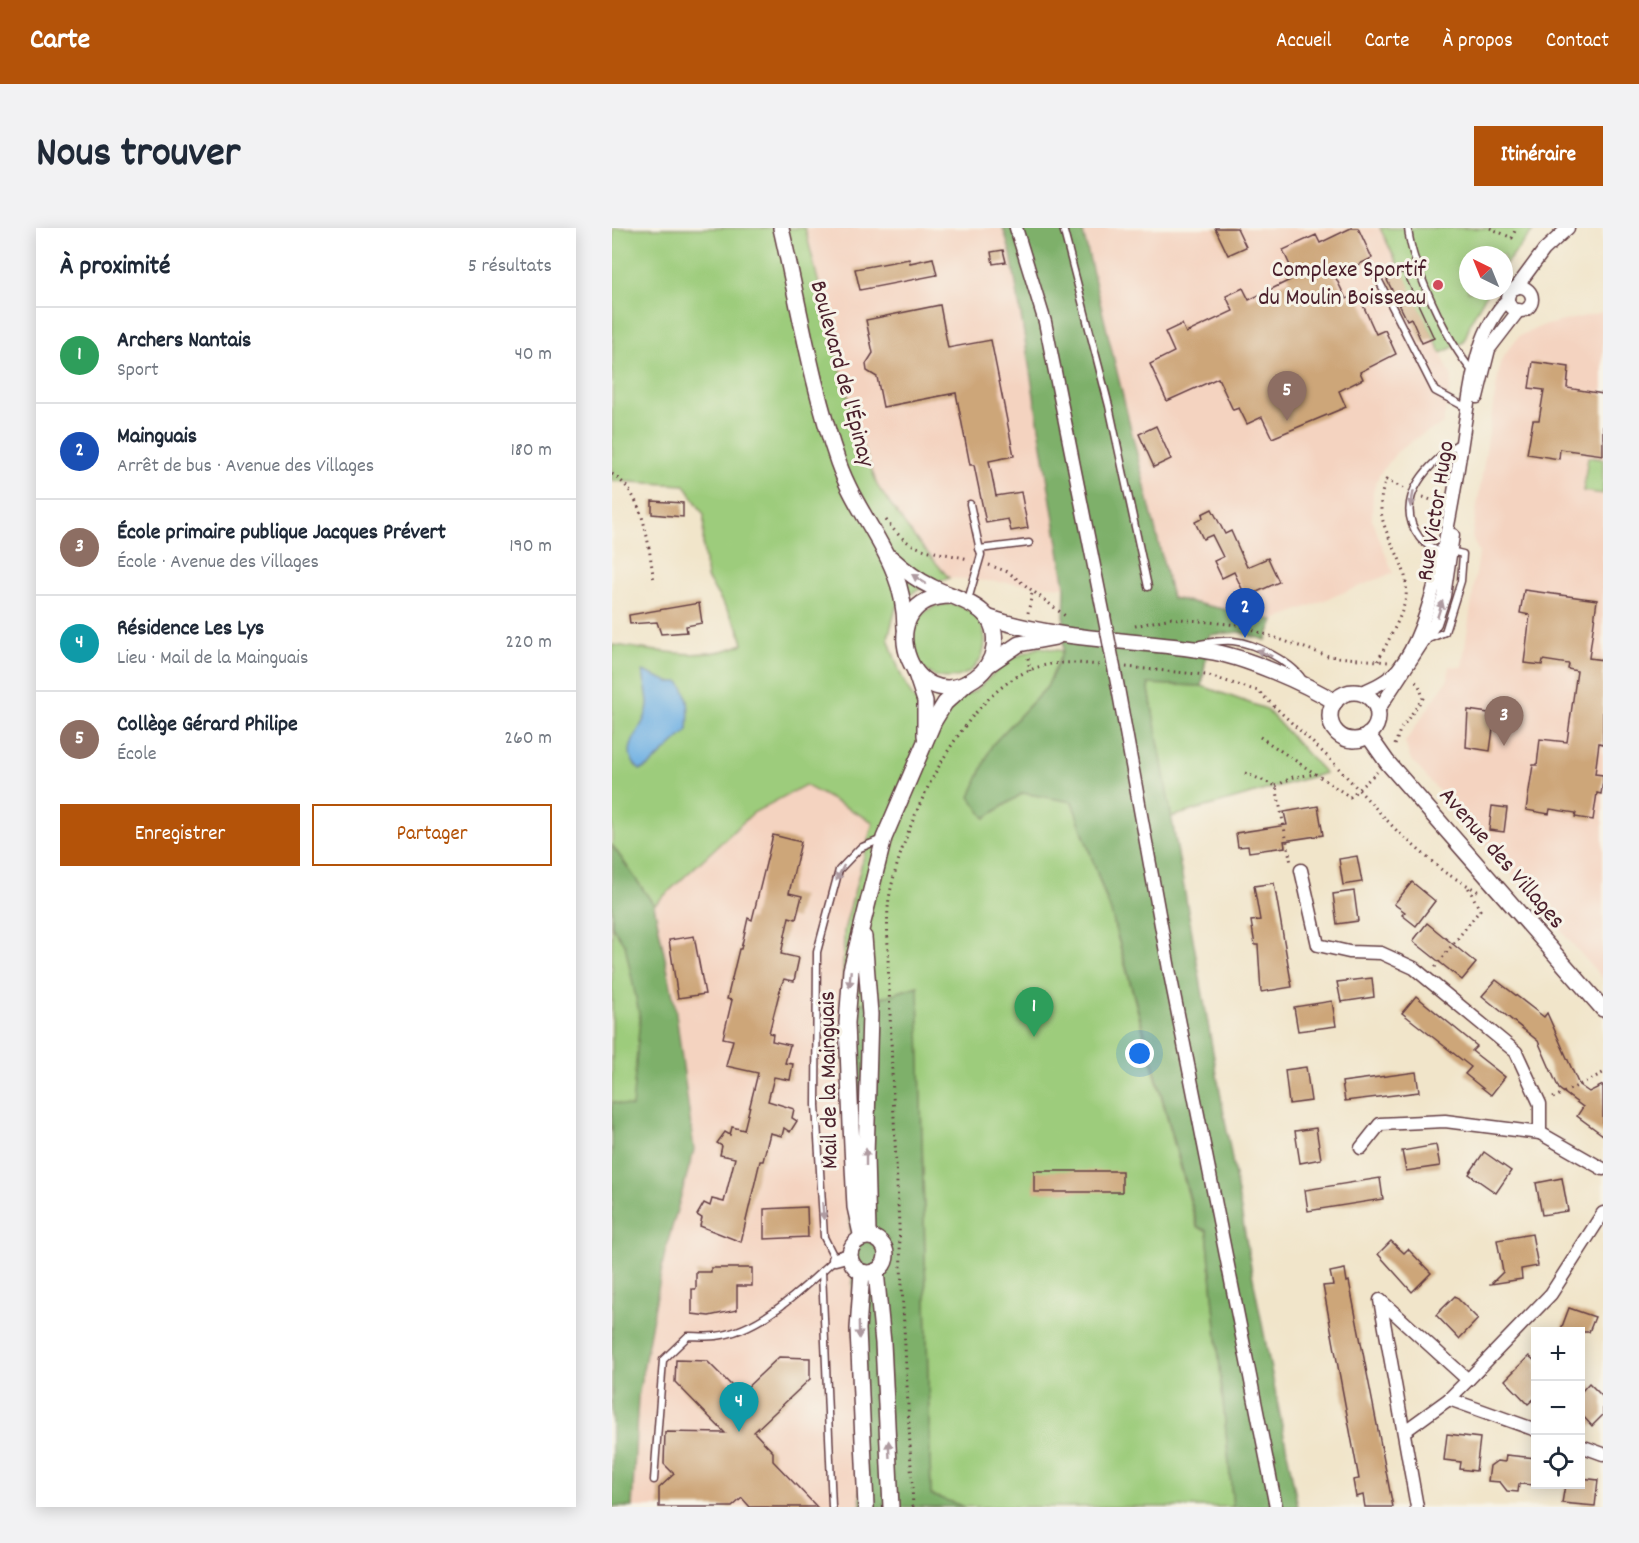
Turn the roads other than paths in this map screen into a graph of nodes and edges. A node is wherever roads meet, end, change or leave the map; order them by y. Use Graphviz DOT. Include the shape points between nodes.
graph roads {
  1 [pos="781,228"];
  2 [pos="1016,228"];
  3 [pos="1063,228"];
  4 [pos="1408,228"];
  5 [pos="1568,228"];
  6 [pos="1374,270"];
  7 [pos="1516,288"];
  8 [pos="1513,292"];
  9 [pos="1507,300"];
  10 [pos="1508,300"];
  11 [pos="1519,310"];
  12 [pos="1473,372"];
  13 [pos="1468,408"];
  14 [pos="1462,441"];
  15 [pos="970,504"];
  16 [pos="1029,543"];
  17 [pos="980,549"];
  18 [pos="1446,552"];
  19 [pos="889,557"];
  20 [pos="1148,586"];
  21 [pos="952,596"];
  22 [pos="968,600"];
  23 [pos="987,616"];
  24 [pos="905,628"];
  25 [pos="1071,628"];
  26 [pos="987,666"];
  27 [pos="915,671"];
  28 [pos="1401,671"];
  29 [pos="968,682"];
  30 [pos="1360,693"];
  31 [pos="1335,702"];
  32 [pos="1377,712"];
  33 [pos="1368,735"];
  34 [pos="926,737"];
  35 [pos="884,838"];
  36 [pos="1296,866"];
  37 [pos="864,922"];
  38 [pos="1603,1009"];
  39 [pos="1540,1133"];
  40 [pos="1361,1148"];
  41 [pos="1603,1169"];
  42 [pos="1603,1213"];
  43 [pos="865,1237"];
  44 [pos="843,1257"];
  45 [pos="822,1271"];
  46 [pos="869,1272"];
  47 [pos="1468,1380"];
  48 [pos="1449,1399"];
  49 [pos="1531,1428"];
  50 [pos="1405,1431"];
  51 [pos="1585,1447"];
  52 [pos="1603,1454"];
  53 [pos="654,1480"];
  54 [pos="832,1507"];
  55 [pos="866,1507"];
  56 [pos="891,1507"];
  57 [pos="1276,1507"];
  58 [pos="1417,1507"];
  1 -- 19 [label="street, Boulevard de l'Épinay" via="838,463"];
  2 -- 57 [label="street, bridge" via="1045,322"];
  3 -- 20 [label="lane" via="1109,406"];
  4 -- 12 [label="lane" via="1410,247 1454,347"];
  5 -- 7 [label="street" via="1544,250"];
  6 -- 13 [label="lane" via="1435,391"];
  7 -- 8 [label="street"];
  7 -- 11 [label="street" via="1520,286 1531,294 1532,304 1524,311"];
  9 -- 12 [label="street, Rue Victor Hugo" via="1485,332"];
  10 -- 11 [label="street"];
  11 -- 18 [label="street, Rue Victor Hugo" via="1489,349"];
  12 -- 13 [label="street, Rue Victor Hugo"];
  13 -- 14 [label="street, Rue Victor Hugo"];
  14 -- 18 [label="street, Rue Victor Hugo"];
  14 -- 18 [label="lane, Rue Victor Hugo, one-way" via="1420,477 1409,508 1420,539"];
  15 -- 17 [label="lane"];
  16 -- 17 [label="lane"];
  17 -- 22 [label="lane"];
  18 -- 28 [label="street, Rue Victor Hugo" via="1423,623"];
  28 -- 18 [label="street, Rue Victor Hugo, one-way" via="1435,623 1444,596"];
  21 -- 19 [label="street, Boulevard de l'Épinay, one-way" via="922,581"];
  19 -- 24 [label="street, Boulevard de l'Épinay" via="904,595"];
  21 -- 22 [label="street"];
  21 -- 24 [label="street" via="924,603"];
  22 -- 23 [label="street"];
  23 -- 25 [label="street" via="1014,626"];
  23 -- 26 [label="street" via="994,646"];
  24 -- 27 [label="street" via="905,652"];
  25 -- 26 [label="street" via="1019,644"];
  25 -- 31 [label="street" via="1238,659"];
  26 -- 29 [label="street"];
  27 -- 29 [label="street" via="940,686"];
  27 -- 34 [label="street, Mail de la Mainguais" via="925,701"];
  28 -- 30 [label="street, Rue Victor Hugo"];
  28 -- 32 [label="street, Rue Victor Hugo"];
  29 -- 34 [label="street, Mail de la Mainguais" via="945,703"];
  30 -- 31 [label="street" via="1346,694"];
  30 -- 32 [label="street" via="1375,703"];
  31 -- 33 [label="street" via="1330,718 1337,732 1352,739"];
  32 -- 33 [label="street" via="1377,723"];
  33 -- 38 [label="street, Avenue des Villages" via="1387,762"];
  34 -- 35 [label="street, Mail de la Mainguais"];
  35 -- 37 [label="street, Mail de la Mainguais"];
  35 -- 44 [label="lane, one-way" via="860,848 839,870 817,952 816,1116 824,1237"];
  36 -- 39 [label="street" via="1318,945 1349,952 1381,953 1414,969 1516,1052 1540,1104"];
  43 -- 37 [label="street, Mail de la Mainguais, one-way" via="870,1014"];
  37 -- 43 [label="street, Mail de la Mainguais, one-way" via="851,970 847,1023 855,1207"];
  39 -- 40 [label="street" via="1445,1121 1380,1124"];
  39 -- 41 [label="street"];
  42 -- 47 [label="street" via="1551,1294"];
  43 -- 44 [label="street"];
  43 -- 46 [label="street" via="880,1241 886,1251 885,1263"];
  44 -- 45 [label="lane"];
  44 -- 46 [label="street"];
  45 -- 53 [label="lane" via="759,1321 718,1336 688,1336 663,1360"];
  45 -- 54 [label="lane"];
  46 -- 55 [label="street, one-way" via="858,1329"];
  56 -- 46 [label="street, one-way" via="883,1343"];
  47 -- 48 [label="street"];
  47 -- 50 [label="street" via="1380,1300"];
  48 -- 49 [label="street"];
  48 -- 50 [label="street"];
  50 -- 58 [label="street"];
  51 -- 52 [label="street"];
}
